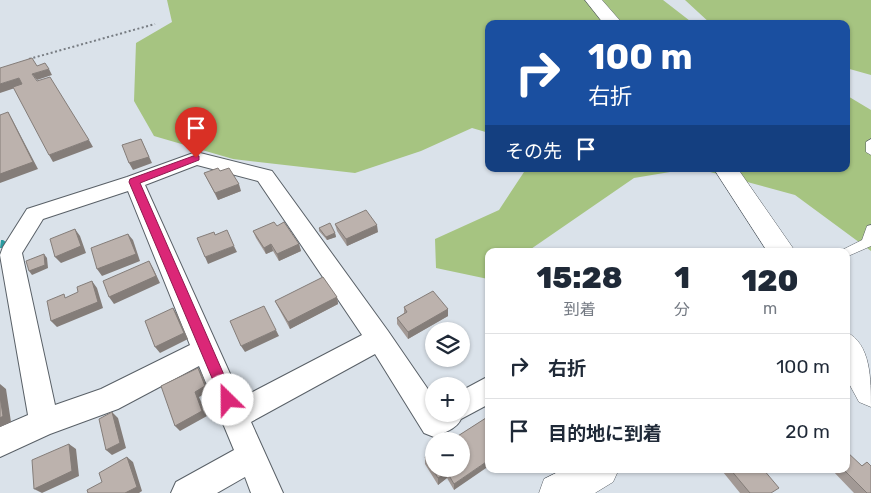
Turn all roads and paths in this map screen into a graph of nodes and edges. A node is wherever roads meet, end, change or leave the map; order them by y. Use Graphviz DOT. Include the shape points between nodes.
graph roads {
  1 [pos="593,0"];
  2 [pos="610,20"];
  3 [pos="155,24"];
  4 [pos="27,60"];
  5 [pos="871,142"];
  6 [pos="871,152"];
  7 [pos="728,172"];
  8 [pos="134,182"];
  9 [pos="871,229"];
  10 [pos="779,248"];
  11 [pos="850,251"];
  12 [pos="379,340"];
  13 [pos="207,349"];
  14 [pos="850,353"];
  15 [pos="485,391"];
  16 [pos="871,391"];
  17 [pos="470,401"];
  18 [pos="425,409"];
  19 [pos="235,416"];
  20 [pos="44,422"];
  21 [pos="0,442"];
  22 [pos="252,456"];
  23 [pos="593,473"];
  24 [pos="186,493"];
  25 [pos="268,493"];
  26 [pos="558,493"];
  1 -- 2 [label="street"];
  3 -- 4 [label="path"];
  5 -- 6 [label="lane"];
  7 -- 10 [label="street"];
  8 -- 12 [label="street" via="196,158 266,176"];
  8 -- 13 [label="street"];
  8 -- 20 [label="street" via="35,214 11,253"];
  9 -- 11 [label="lane" via="867,243"];
  12 -- 18 [label="street"];
  12 -- 19 [label="street"];
  13 -- 19 [label="street"];
  13 -- 20 [label="street" via="108,400"];
  14 -- 16 [label="street"];
  15 -- 17 [label="street"];
  19 -- 22 [label="street"];
  20 -- 21 [label="street"];
  22 -- 24 [label="street"];
  22 -- 25 [label="street"];
  23 -- 26 [label="street"];
}
